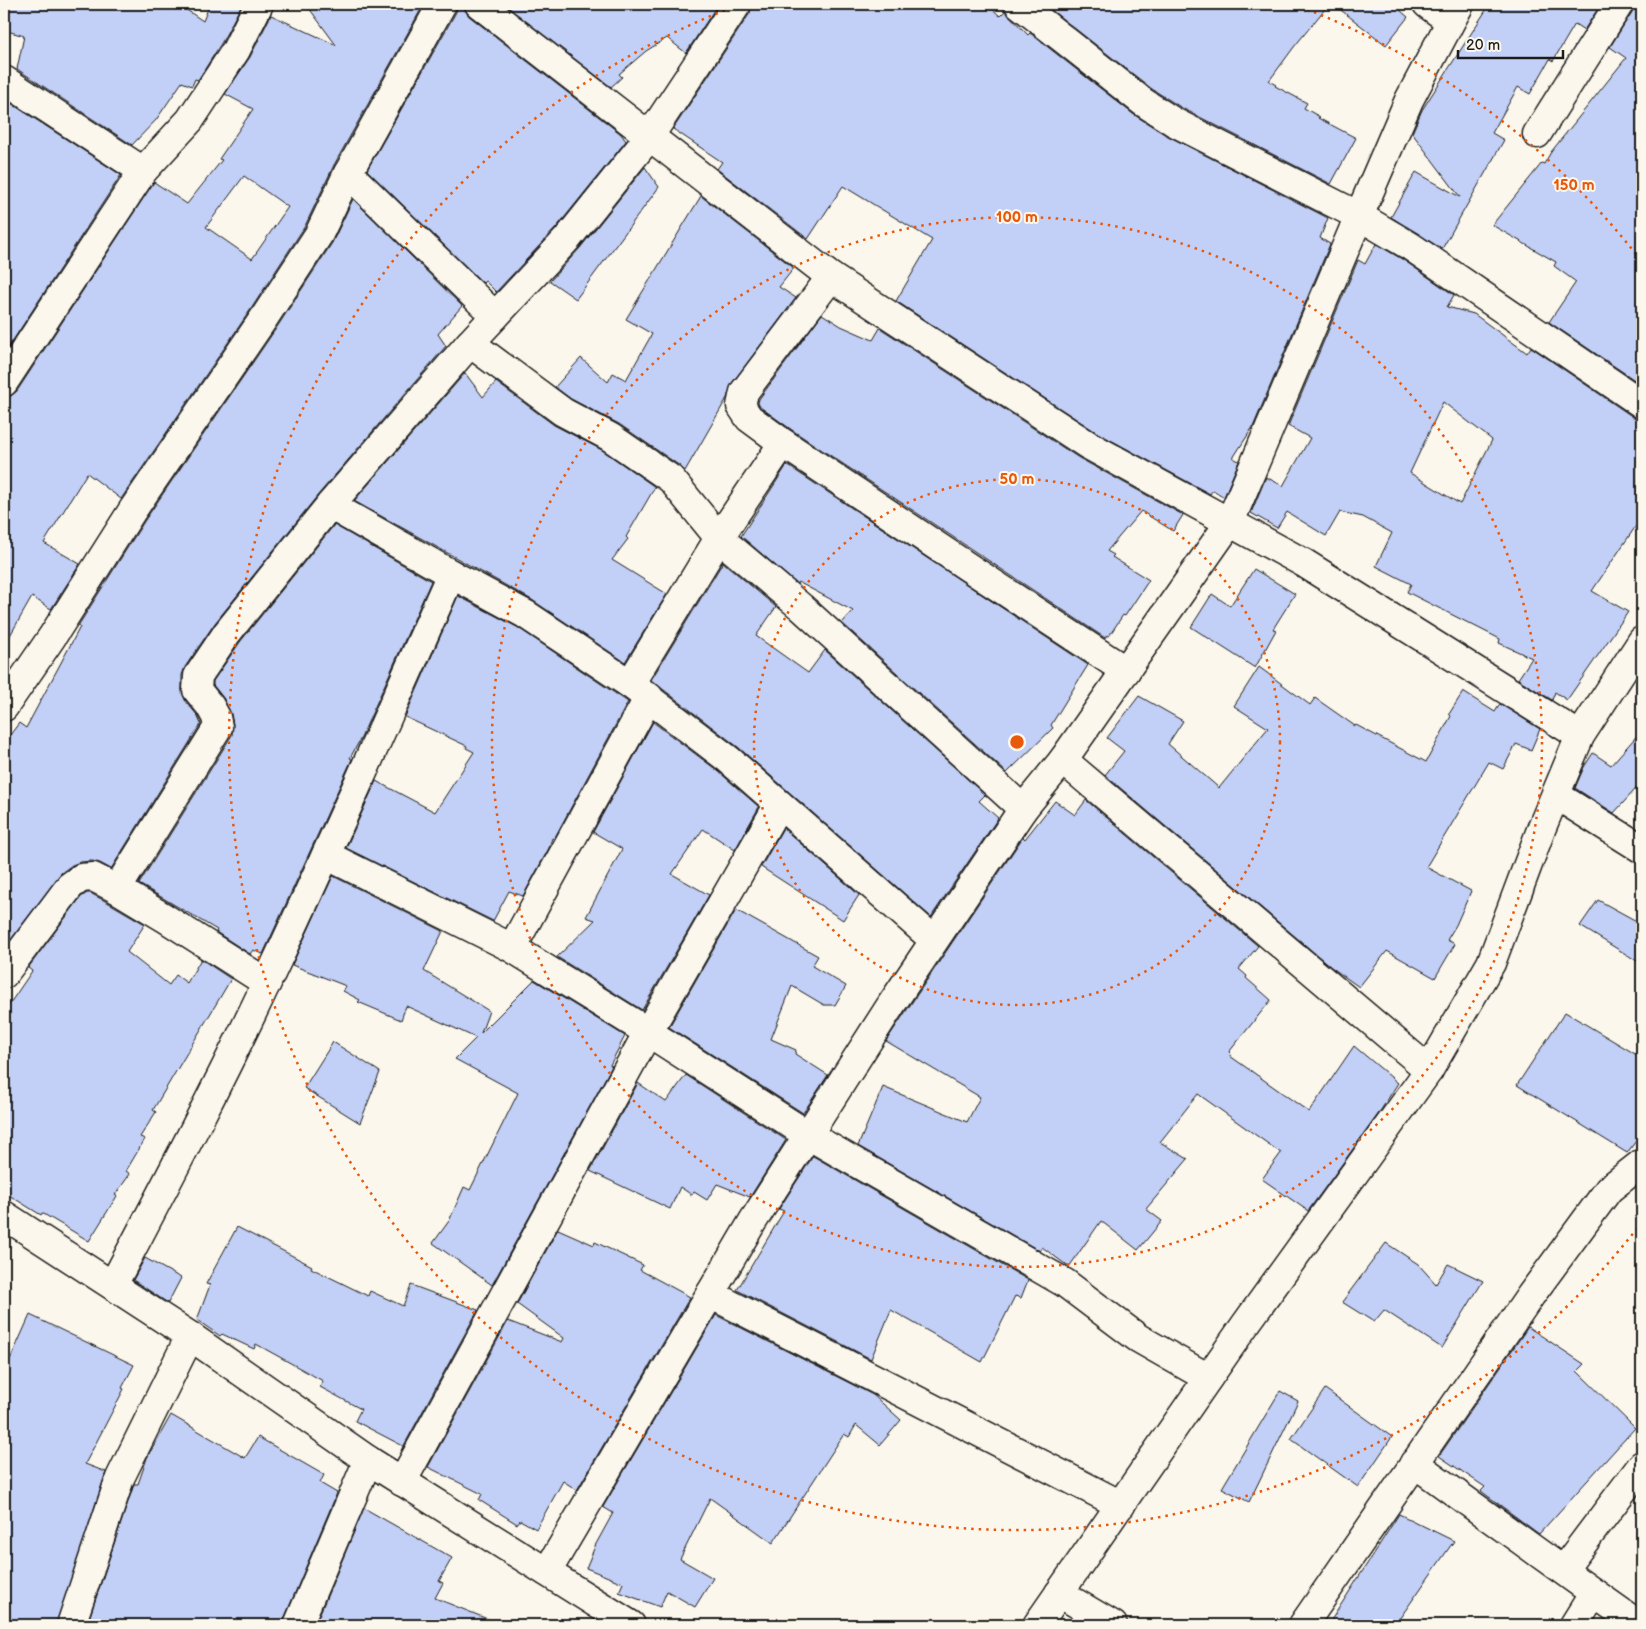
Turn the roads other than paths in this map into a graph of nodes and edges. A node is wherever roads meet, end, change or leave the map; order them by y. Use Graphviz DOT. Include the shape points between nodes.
graph roads {
  1 [pos="259,4"];
  2 [pos="442,4"];
  3 [pos="479,4"];
  4 [pos="737,4"];
  5 [pos="1019,4"];
  6 [pos="1427,4"];
  7 [pos="1619,4"];
  8 [pos="1455,13"];
  9 [pos="5,82"];
  10 [pos="1537,134"];
  11 [pos="649,137"];
  12 [pos="143,171"];
  13 [pos="348,173"];
  14 [pos="1359,216"];
  15 [pos="831,277"];
  16 [pos="494,316"];
  17 [pos="470,343"];
  18 [pos="4,382"];
  19 [pos="1642,404"];
  20 [pos="783,442"];
  21 [pos="330,505"];
  22 [pos="1230,522"];
  23 [pos="719,538"];
  24 [pos="451,574"];
  25 [pos="1642,641"];
  26 [pos="1126,671"];
  27 [pos="640,690"];
  28 [pos="4,707"];
  29 [pos="1580,736"];
  30 [pos="1063,760"];
  31 [pos="1556,795"];
  32 [pos="779,804"];
  33 [pos="1023,809"];
  34 [pos="1642,849"];
  35 [pos="326,855"];
  36 [pos="117,889"];
  37 [pos="934,940"];
  38 [pos="512,948"];
  39 [pos="4,974"];
  40 [pos="267,983"];
  41 [pos="648,1032"];
  42 [pos="1429,1070"];
  43 [pos="808,1135"];
  44 [pos="1642,1163"];
  45 [pos="4,1215"];
  46 [pos="113,1285"];
  47 [pos="710,1294"];
  48 [pos="190,1336"];
  49 [pos="1208,1378"];
  50 [pos="368,1460"];
  51 [pos="1414,1463"];
  52 [pos="1642,1464"];
  53 [pos="402,1482"];
  54 [pos="1122,1505"];
  55 [pos="1563,1570"];
  56 [pos="547,1572"];
  57 [pos="1059,1593"];
  58 [pos="1594,1593"];
  59 [pos="72,1625"];
  60 [pos="298,1625"];
  61 [pos="631,1625"];
  62 [pos="1037,1625"];
  63 [pos="1113,1625"];
  64 [pos="1303,1625"];
  65 [pos="1574,1625"];
  66 [pos="1638,1625"];
  1 -- 12 [label="street" via="236,50 190,120"];
  2 -- 13 [label="street"];
  3 -- 11 [label="street"];
  4 -- 11 [label="street"];
  5 -- 14 [label="street" via="1143,102 1174,122"];
  6 -- 8 [label="street"];
  7 -- 10 [label="street"];
  8 -- 14 [label="street" via="1409,100"];
  9 -- 12 [label="street"];
  11 -- 15 [label="street"];
  11 -- 16 [label="street" via="568,238"];
  12 -- 18 [label="street"];
  13 -- 16 [label="street"];
  13 -- 28 [label="street" via="319,234"];
  14 -- 19 [label="street" via="1410,246"];
  14 -- 22 [label="street"];
  15 -- 20 [label="street" via="744,392 741,406 750,418"];
  15 -- 22 [label="street" via="1088,445"];
  16 -- 17 [label="street"];
  17 -- 21 [label="street"];
  17 -- 23 [label="street" via="563,412 610,438 671,479"];
  20 -- 23 [label="street"];
  20 -- 26 [label="street"];
  21 -- 24 [label="street"];
  21 -- 36 [label="street" via="227,633 198,676 197,690 210,706 218,727"];
  22 -- 26 [label="street"];
  22 -- 29 [label="street" via="1304,564"];
  23 -- 27 [label="street"];
  23 -- 33 [label="street" via="815,620"];
  24 -- 27 [label="street" via="525,614"];
  24 -- 35 [label="street"];
  25 -- 29 [label="street"];
  26 -- 30 [label="street"];
  27 -- 32 [label="street"];
  27 -- 38 [label="street"];
  29 -- 31 [label="street"];
  30 -- 33 [label="street"];
  30 -- 42 [label="street"];
  31 -- 34 [label="street"];
  31 -- 42 [label="street" via="1491,964"];
  32 -- 37 [label="street"];
  32 -- 41 [label="street"];
  33 -- 37 [label="street"];
  35 -- 38 [label="street"];
  35 -- 40 [label="street"];
  36 -- 39 [label="street" via="94,877 81,878 70,886"];
  36 -- 40 [label="street"];
  37 -- 43 [label="street"];
  38 -- 41 [label="street"];
  40 -- 46 [label="street" via="201,1118"];
  41 -- 43 [label="street"];
  41 -- 53 [label="street"];
  42 -- 49 [label="street"];
  43 -- 47 [label="street"];
  43 -- 49 [label="street" via="1066,1283 1138,1338"];
  44 -- 51 [label="street" via="1609,1189 1530,1295"];
  45 -- 46 [label="street"];
  46 -- 48 [label="street"];
  47 -- 54 [label="street"];
  47 -- 56 [label="street"];
  48 -- 50 [label="street"];
  48 -- 59 [label="street" via="120,1478"];
  49 -- 54 [label="street"];
  50 -- 53 [label="street"];
  50 -- 60 [label="street"];
  51 -- 55 [label="street"];
  51 -- 64 [label="street"];
  52 -- 55 [label="street"];
  53 -- 56 [label="street"];
  54 -- 57 [label="street"];
  55 -- 58 [label="street"];
  56 -- 61 [label="street"];
  57 -- 62 [label="street"];
  57 -- 63 [label="street"];
  58 -- 65 [label="street"];
  58 -- 66 [label="street"];
}
